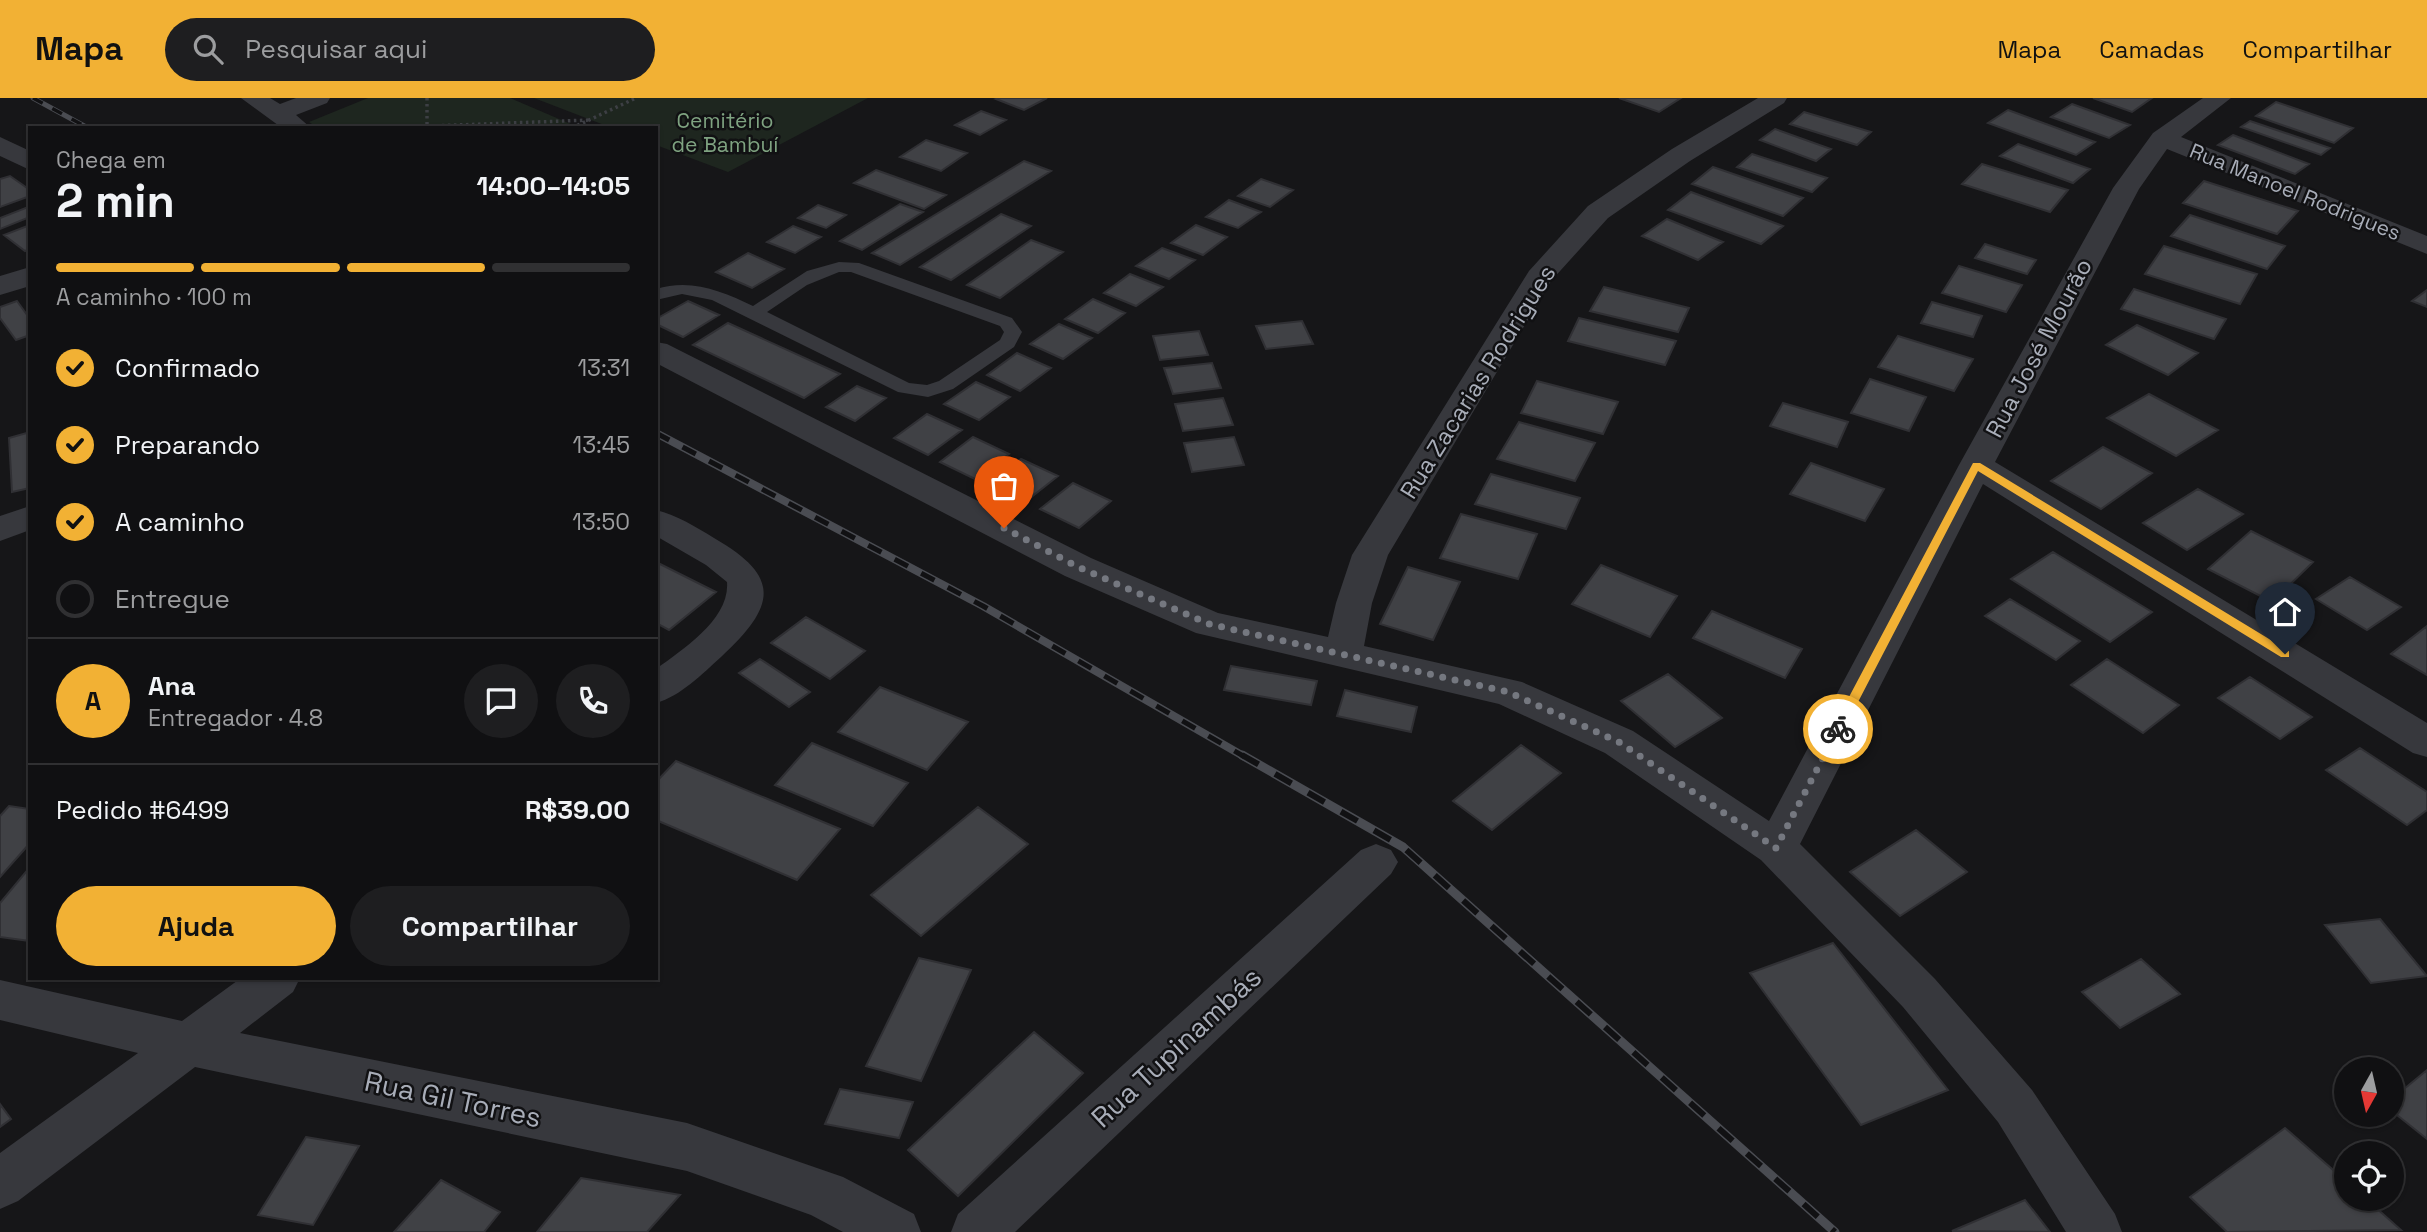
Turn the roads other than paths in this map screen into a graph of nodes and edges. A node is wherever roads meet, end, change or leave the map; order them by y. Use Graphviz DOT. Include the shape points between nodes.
graph roads {
  1 [pos="253,98"];
  2 [pos="318,98"];
  3 [pos="1774,98"];
  4 [pos="2219,98"];
  5 [pos="290,120"];
  6 [pos="2162,138"];
  7 [pos="0,145"];
  8 [pos="28,161"];
  9 [pos="2427,246"];
  10 [pos="28,277"];
  11 [pos="0,286"];
  12 [pos="658,294"];
  13 [pos="754,313"];
  14 [pos="658,352"];
  15 [pos="1976,465"];
  16 [pos="28,518"];
  17 [pos="658,522"];
  18 [pos="0,529"];
  19 [pos="1343,656"];
  20 [pos="658,688"];
  21 [pos="2427,742"];
  22 [pos="1776,848"];
  23 [pos="1376,862"];
  24 [pos="273,980"];
  25 [pos="0,1000"];
  26 [pos="190,1044"];
  27 [pos="0,1184"];
  28 [pos="895,1232"];
  29 [pos="976,1232"];
  30 [pos="2096,1232"];
  1 -- 5 [label="street"];
  2 -- 5 [label="street"];
  3 -- 19 [label="street, Rua Zacarias Rodrigues" via="1598,212 1539,277 1370,555"];
  4 -- 6 [label="street, Rua José Mourão"];
  6 -- 9 [label="street, Rua Manoel Rodrigues"];
  6 -- 15 [label="street, Rua José Mourão" via="2126,188"];
  7 -- 8 [label="street"];
  10 -- 11 [label="street"];
  12 -- 13 [label="lane" via="682,288 703,289"];
  13 -- 13 [label="lane" via="817,271 853,267 1006,322 1013,332 1007,343 946,385 928,391 905,388"];
  14 -- 19 [label="street" via="1078,567 1209,624"];
  15 -- 21 [label="street"];
  15 -- 22 [label="street, Rua José Mourão"];
  16 -- 18 [label="street"];
  17 -- 20 [label="street" via="735,568 745,581 747,595 728,627"];
  19 -- 22 [label="street" via="1508,692 1619,742"];
  22 -- 30 [label="street" via="1919,993 2015,1106"];
  23 -- 29 [label="street, Rua Tupinambás"];
  24 -- 26 [label="street"];
  25 -- 26 [label="street, Rua Gil Torres"];
  26 -- 27 [label="street"];
  26 -- 28 [label="street, Rua Gil Torres" via="687,1147 825,1195"];
}
